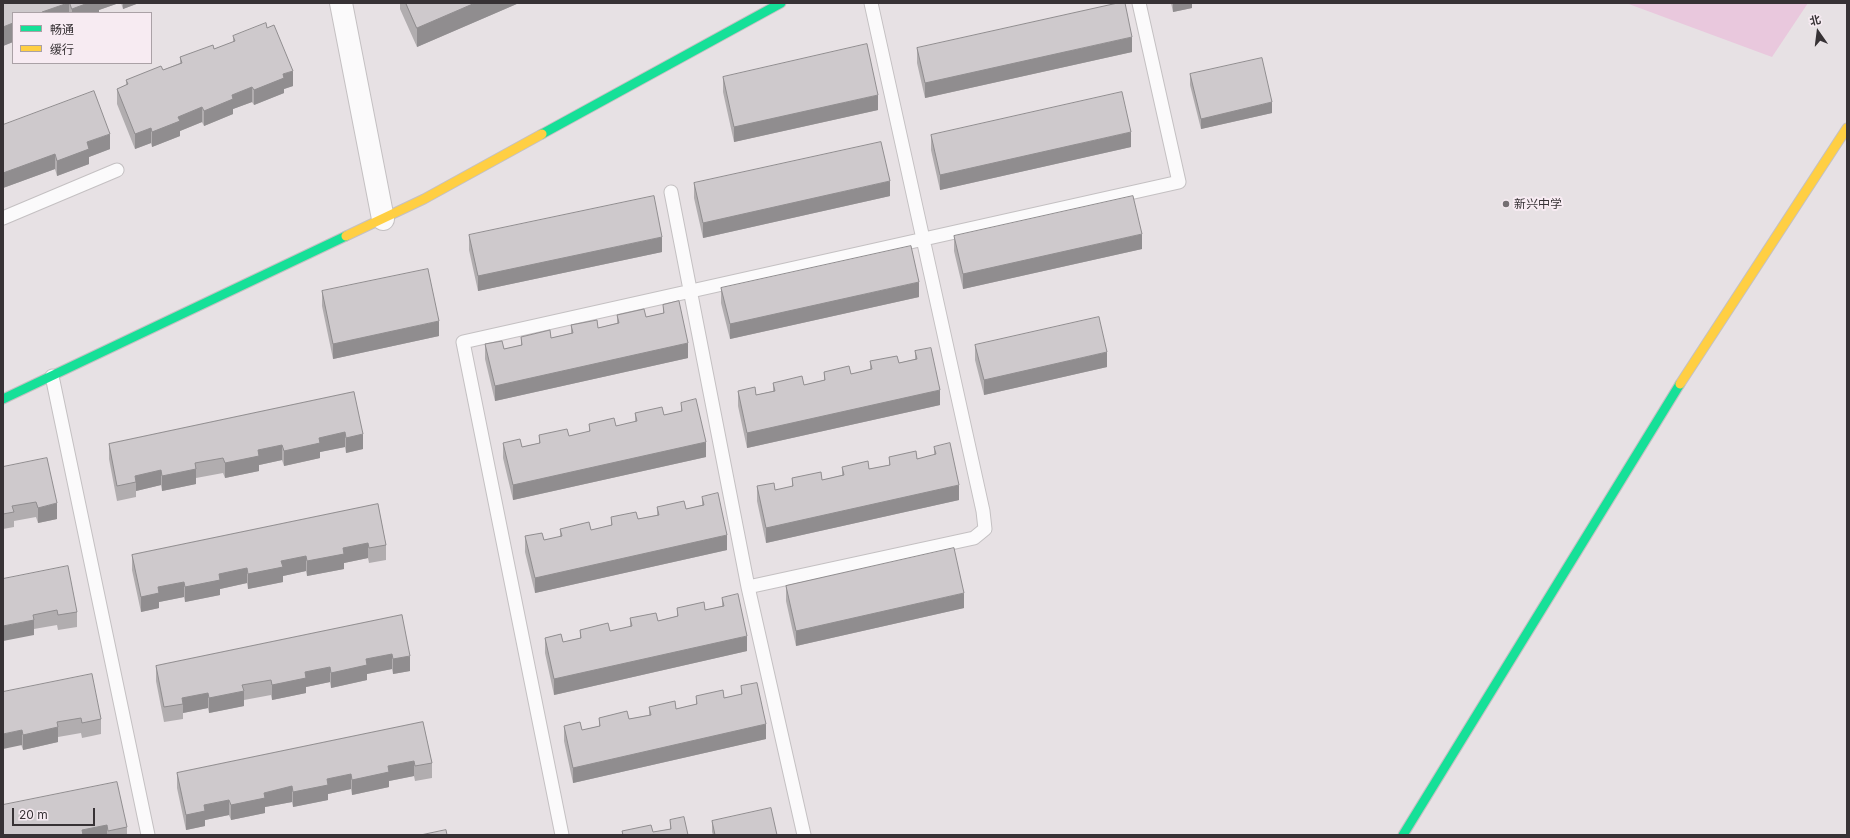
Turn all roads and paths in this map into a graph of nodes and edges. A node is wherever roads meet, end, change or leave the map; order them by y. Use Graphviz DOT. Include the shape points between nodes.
graph roads {
  1 [pos="341,3"];
  2 [pos="781,3"];
  3 [pos="872,3"];
  4 [pos="1139,3"];
  5 [pos="1847,128"];
  6 [pos="117,170"];
  7 [pos="671,192"];
  8 [pos="3,218"];
  9 [pos="383,219"];
  10 [pos="923,239"];
  11 [pos="690,291"];
  12 [pos="52,376"];
  13 [pos="3,399"];
  14 [pos="748,587"];
  15 [pos="148,835"];
  16 [pos="562,835"];
  17 [pos="804,835"];
  18 [pos="1403,835"];
  1 -- 9 [label="street"];
  2 -- 9 [label="street"];
  3 -- 10 [label="lane"];
  4 -- 10 [label="lane" via="1179,182"];
  5 -- 18 [label="street" via="1675,392"];
  6 -- 8 [label="lane"];
  7 -- 11 [label="lane"];
  9 -- 12 [label="street"];
  10 -- 11 [label="lane"];
  10 -- 14 [label="lane" via="983,511 984,529 974,538"];
  11 -- 14 [label="lane"];
  11 -- 16 [label="lane" via="463,342"];
  12 -- 13 [label="street"];
  12 -- 15 [label="lane"];
  14 -- 17 [label="lane"];
}
